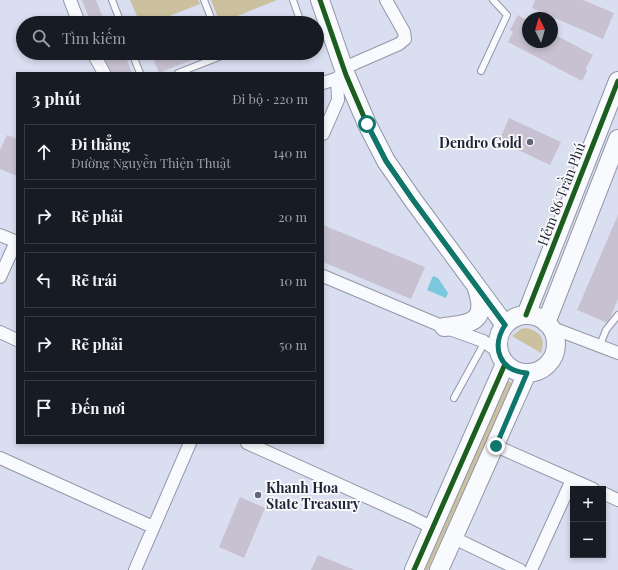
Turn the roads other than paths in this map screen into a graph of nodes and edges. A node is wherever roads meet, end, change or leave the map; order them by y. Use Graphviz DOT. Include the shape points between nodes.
graph roads {
  1 [pos="70,0"];
  2 [pos="112,0"];
  3 [pos="204,0"];
  4 [pos="293,0"];
  5 [pos="320,0"];
  6 [pos="386,0"];
  7 [pos="493,0"];
  8 [pos="76,16"];
  9 [pos="118,16"];
  10 [pos="210,16"];
  11 [pos="299,16"];
  12 [pos="97,60"];
  13 [pos="135,60"];
  14 [pos="211,60"];
  15 [pos="481,71"];
  16 [pos="103,72"];
  17 [pos="140,72"];
  18 [pos="181,72"];
  19 [pos="342,74"];
  20 [pos="618,81"];
  21 [pos="324,83"];
  22 [pos="324,132"];
  23 [pos="618,139"];
  24 [pos="0,235"];
  25 [pos="16,242"];
  26 [pos="324,276"];
  27 [pos="0,277"];
  28 [pos="476,287"];
  29 [pos="526,315"];
  30 [pos="618,315"];
  31 [pos="505,325"];
  32 [pos="548,325"];
  33 [pos="444,327"];
  34 [pos="0,332"];
  35 [pos="16,340"];
  36 [pos="483,341"];
  37 [pos="600,345"];
  38 [pos="618,353"];
  39 [pos="502,358"];
  40 [pos="527,373"];
  41 [pos="454,398"];
  42 [pos="190,444"];
  43 [pos="248,444"];
  44 [pos="496,446"];
  45 [pos="0,458"];
  46 [pos="572,480"];
  47 [pos="586,486"];
  48 [pos="606,494"];
  49 [pos="618,500"];
  50 [pos="153,527"];
  51 [pos="433,528"];
  52 [pos="454,538"];
  53 [pos="135,570"];
  54 [pos="414,570"];
  55 [pos="439,570"];
  56 [pos="520,570"];
  57 [pos="531,570"];
  1 -- 8 [label="street"];
  2 -- 9 [label="lane"];
  3 -- 10 [label="lane"];
  4 -- 11 [label="lane"];
  5 -- 19 [label="street"];
  6 -- 19 [label="street" via="404,32 405,39"];
  7 -- 15 [label="lane" via="507,15"];
  12 -- 16 [label="street"];
  13 -- 17 [label="lane"];
  14 -- 18 [label="lane"];
  19 -- 21 [label="street"];
  19 -- 22 [label="street" via="338,100"];
  19 -- 28 [label="street" via="386,161"];
  20 -- 29 [label="street, Hẻm 86 Trần Phú"];
  23 -- 32 [label="street" via="610,167"];
  24 -- 25 [label="street"];
  25 -- 27 [label="street"];
  26 -- 33 [label="street"];
  28 -- 31 [label="street"];
  28 -- 33 [label="street" via="481,305 477,317 468,324"];
  29 -- 31 [label="street" via="514,318"];
  29 -- 32 [label="street" via="537,317"];
  30 -- 37 [label="lane" via="606,330"];
  31 -- 39 [label="street" via="498,341"];
  32 -- 37 [label="street"];
  32 -- 40 [label="street" via="556,344 552,359 538,371"];
  33 -- 36 [label="street"];
  34 -- 35 [label="street"];
  36 -- 39 [label="street"];
  36 -- 41 [label="lane"];
  37 -- 38 [label="street"];
  39 -- 40 [label="street" via="513,370"];
  39 -- 51 [label="street"];
  40 -- 44 [label="street"];
  42 -- 50 [label="street"];
  43 -- 51 [label="street"];
  44 -- 46 [label="street"];
  44 -- 52 [label="street"];
  45 -- 50 [label="street"];
  46 -- 47 [label="street"];
  46 -- 57 [label="street"];
  48 -- 49 [label="street"];
  50 -- 53 [label="street"];
  51 -- 54 [label="street"];
  52 -- 55 [label="street"];
  52 -- 56 [label="street"];
}
